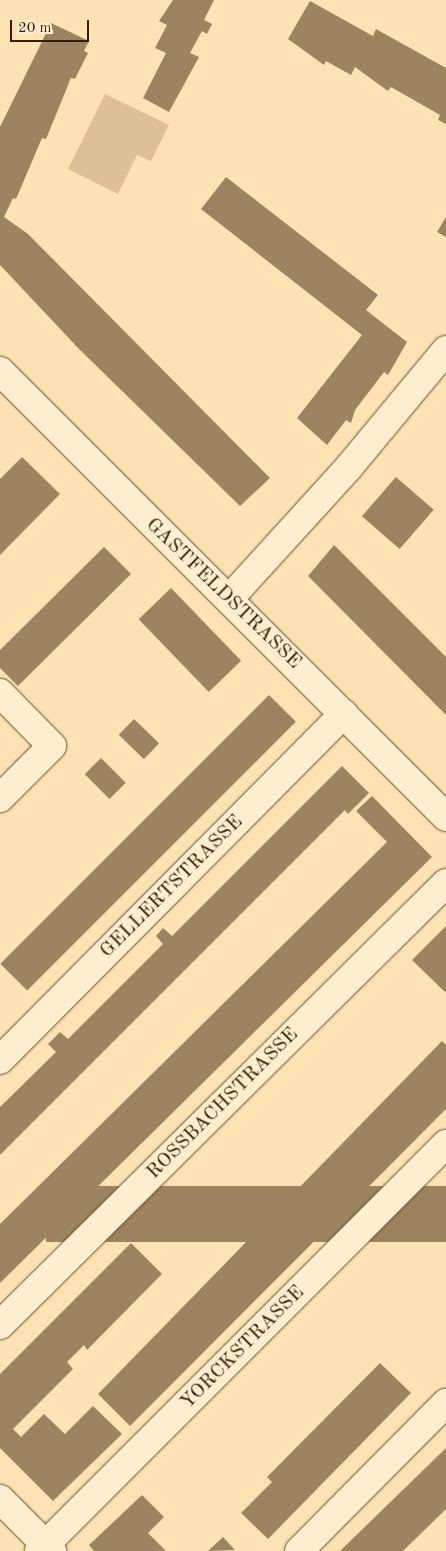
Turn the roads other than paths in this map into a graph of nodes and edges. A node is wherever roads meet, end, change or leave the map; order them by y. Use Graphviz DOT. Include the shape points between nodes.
graph roads {
  1 [pos="446,350"];
  2 [pos="0,371"];
  3 [pos="229,599"];
  4 [pos="6,699"];
  5 [pos="344,714"];
  6 [pos="0,798"];
  7 [pos="446,817"];
  8 [pos="446,883"];
  9 [pos="0,1060"];
  10 [pos="446,1144"];
  11 [pos="0,1324"];
  12 [pos="446,1403"];
  13 [pos="0,1499"];
  14 [pos="46,1549"];
  15 [pos="299,1551"];
  1 -- 3 [label="street" via="350,468"];
  2 -- 3 [label="street, GASTFELDSTRASSE"];
  3 -- 5 [label="street, GASTFELDSTRASSE"];
  4 -- 6 [label="street" via="52,746"];
  5 -- 7 [label="street, GASTFELDSTRASSE"];
  5 -- 9 [label="street, GELLERTSTRASSE"];
  8 -- 11 [label="street, ROSSBACHSTRASSE"];
  10 -- 14 [label="street, YORCKSTRASSE"];
  12 -- 15 [label="street"];
  13 -- 14 [label="street"];
}
